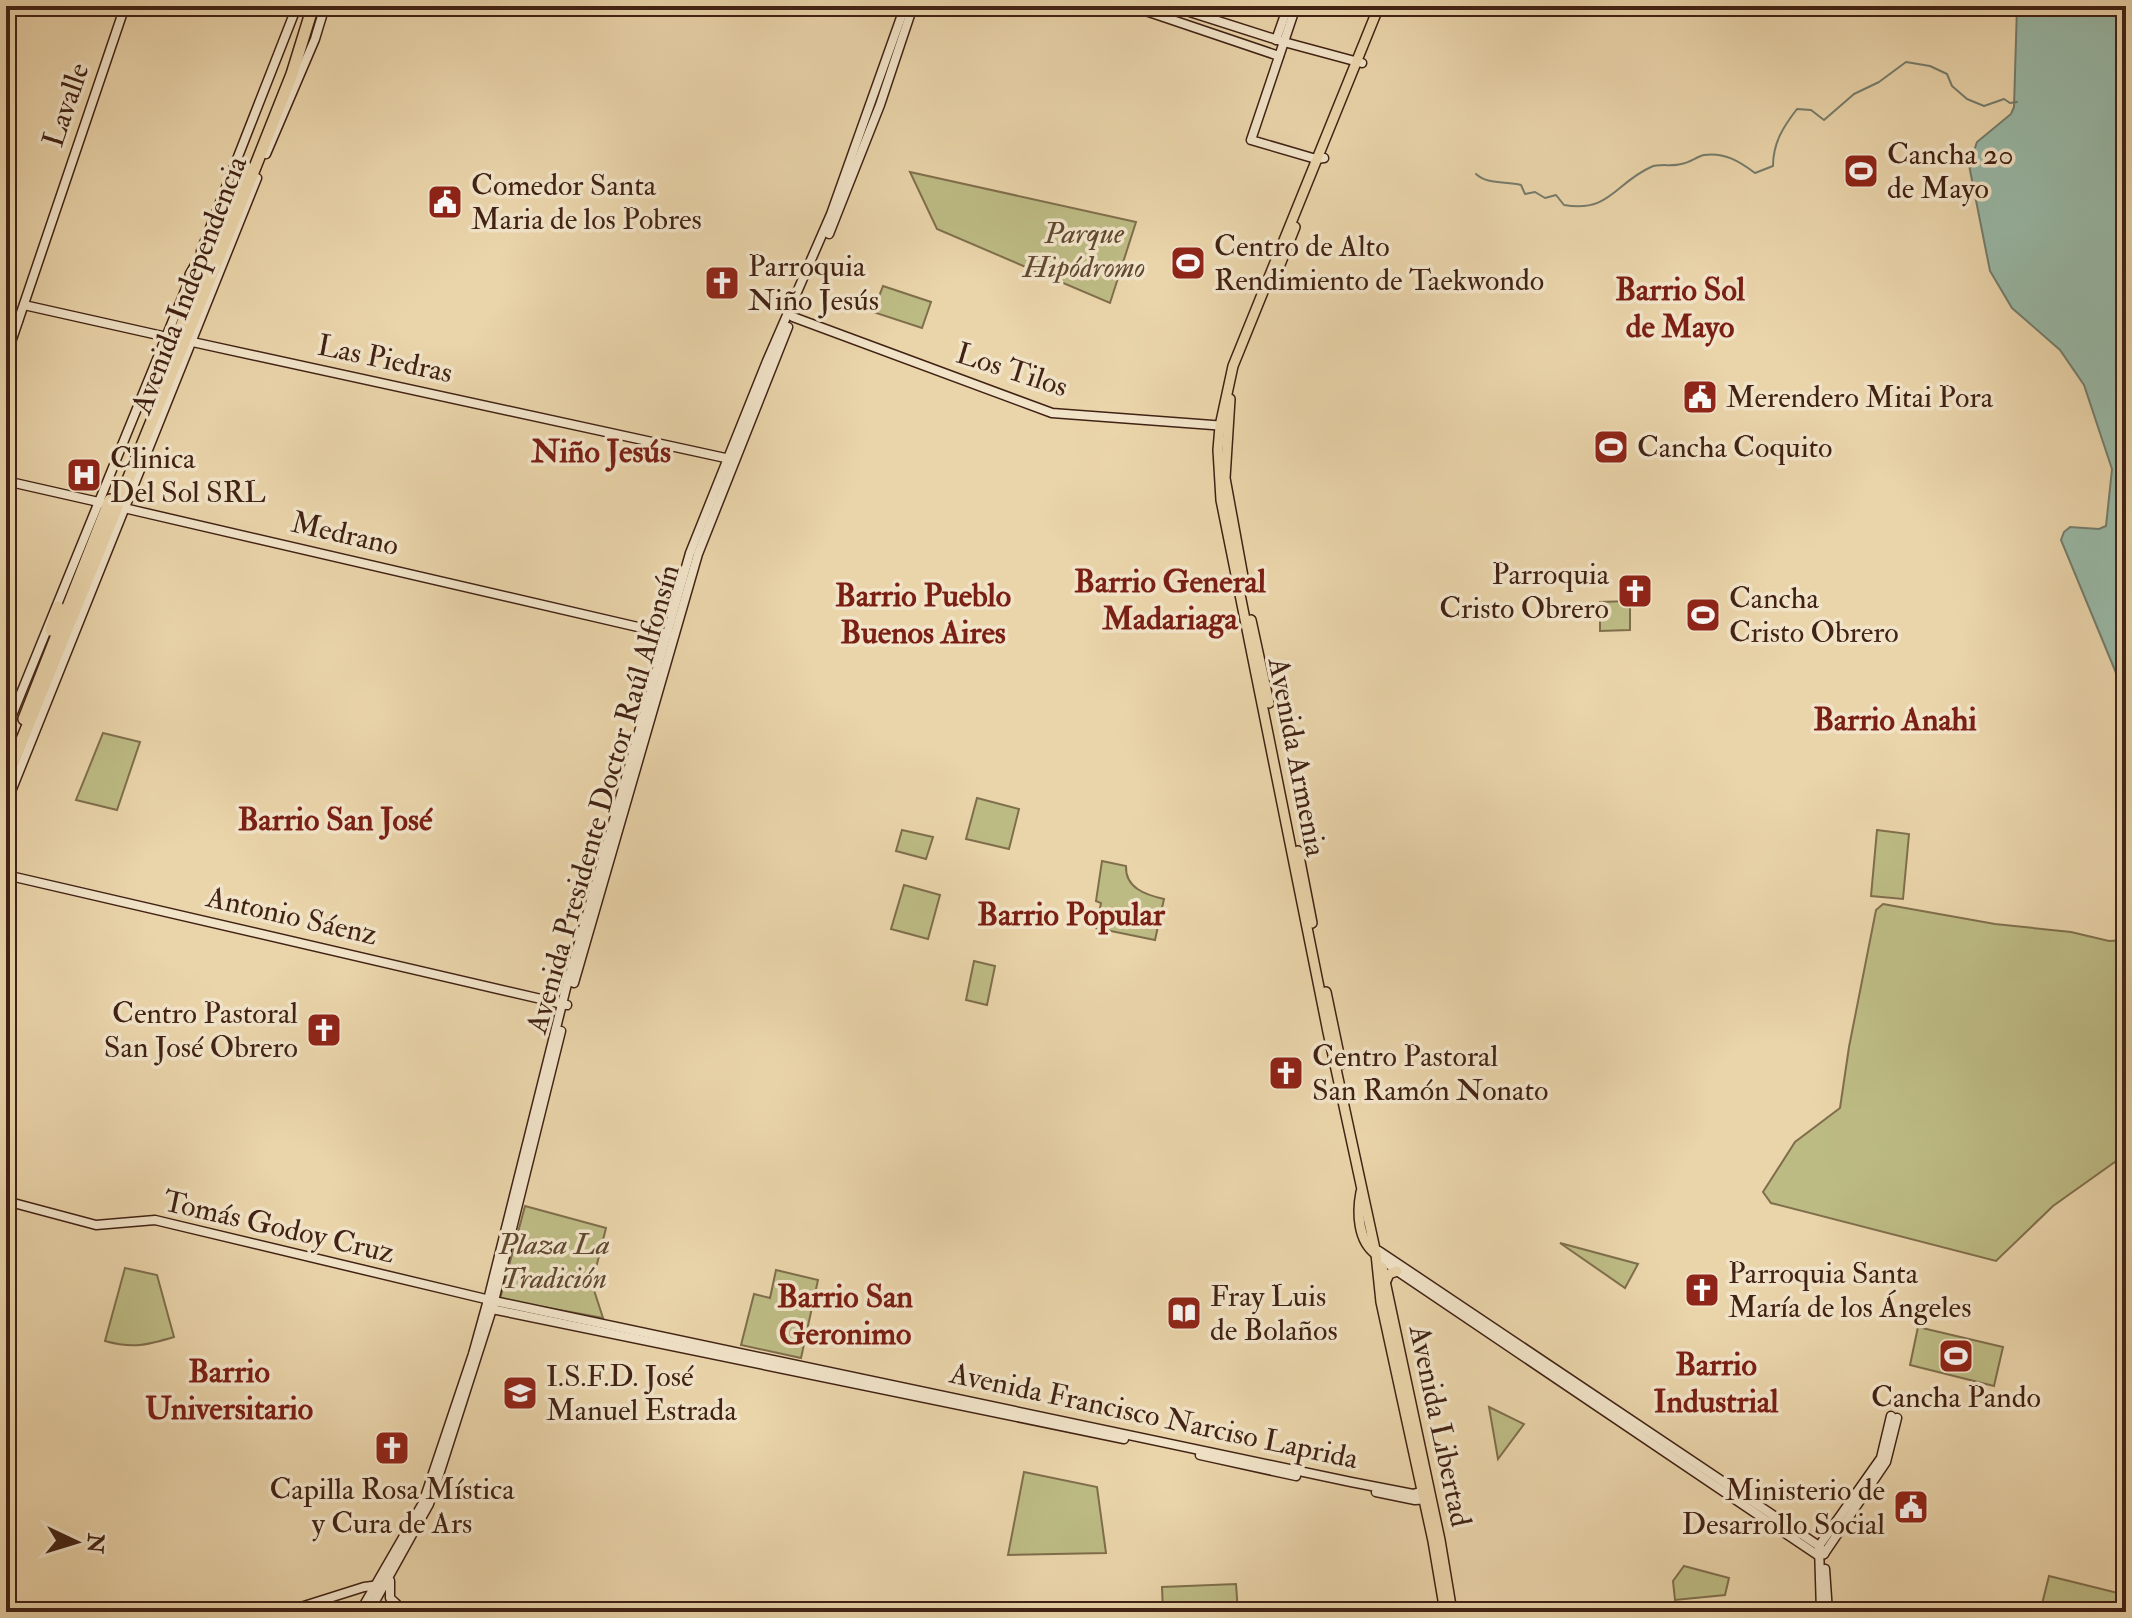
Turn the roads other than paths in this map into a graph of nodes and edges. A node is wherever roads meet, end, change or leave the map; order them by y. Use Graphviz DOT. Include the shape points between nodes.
graph roads {
  1 [pos="125,6"];
  2 [pos="297,6"];
  3 [pos="311,6"];
  4 [pos="325,6"];
  5 [pos="885,6"];
  6 [pos="1131,6"];
  7 [pos="1171,6"];
  8 [pos="1288,6"];
  9 [pos="1296,6"];
  10 [pos="1379,6"];
  11 [pos="1385,6"];
  12 [pos="908,8"];
  13 [pos="1148,12"];
  14 [pos="1178,17"];
  15 [pos="1280,41"];
  16 [pos="1279,56"];
  17 [pos="1359,62"];
  18 [pos="285,109"];
  19 [pos="1320,158"];
  20 [pos="257,160"];
  21 [pos="236,205"];
  22 [pos="191,275"];
  23 [pos="214,288"];
  24 [pos="24,305"];
  25 [pos="793,317"];
  26 [pos="6,318"];
  27 [pos="18,321"];
  28 [pos="179,340"];
  29 [pos="6,357"];
  30 [pos="1223,426"];
  31 [pos="732,459"];
  32 [pos="6,481"];
  33 [pos="113,505"];
  34 [pos="87,606"];
  35 [pos="58,607"];
  36 [pos="670,634"];
  37 [pos="54,666"];
  38 [pos="41,671"];
  39 [pos="6,730"];
  40 [pos="6,765"];
  41 [pos="6,779"];
  42 [pos="6,804"];
  43 [pos="6,875"];
  44 [pos="565,1004"];
  45 [pos="6,1201"];
  46 [pos="1379,1255"];
  47 [pos="1397,1271"];
  48 [pos="1385,1283"];
  49 [pos="490,1304"];
  50 [pos="1894,1417"];
  51 [pos="1424,1496"];
  52 [pos="1821,1552"];
  53 [pos="393,1569"];
  54 [pos="379,1589"];
  55 [pos="394,1603"];
  56 [pos="285,1612"];
  57 [pos="360,1612"];
  58 [pos="369,1612"];
  59 [pos="405,1612"];
  60 [pos="1445,1612"];
  61 [pos="1452,1612"];
  62 [pos="1821,1612"];
  63 [pos="1828,1612"];
  1 -- 24 [label="main road, Lavalle"];
  2 -- 22 [label="main road, Avenida Independencia"];
  3 -- 20 [label="highway, Avenida Independencia" via="292,74"];
  3 -- 21 [label="highway, Avenida Independencia"];
  4 -- 18 [label="main road, Avenida Independencia"];
  5 -- 12 [label="main road"];
  6 -- 13 [label="main road"];
  7 -- 15 [label="main road"];
  8 -- 15 [label="main road"];
  9 -- 15 [label="main road"];
  10 -- 17 [label="main road, Avenida Armenia"];
  11 -- 17 [label="main road, Avenida Armenia"];
  12 -- 25 [label="main road, Avenida Presidente Doctor Raúl Alfonsín" via="860,157"];
  12 -- 31 [label="main road, Avenida Presidente Doctor Raúl Alfonsín"];
  13 -- 14 [label="main road"];
  13 -- 16 [label="main road"];
  15 -- 16 [label="main road"];
  15 -- 17 [label="main road"];
  16 -- 19 [label="main road" via="1251,140"];
  17 -- 19 [label="main road, Avenida Armenia"];
  18 -- 20 [label="highway"];
  18 -- 23 [label="main road, Avenida Independencia"];
  19 -- 30 [label="main road, Avenida Armenia" via="1233,366"];
  20 -- 21 [label="highway, Avenida Independencia"];
  21 -- 22 [label="highway"];
  21 -- 23 [label="highway"];
  21 -- 28 [label="highway, Avenida Independencia"];
  22 -- 28 [label="main road, Avenida Independencia"];
  23 -- 28 [label="main road, Avenida Independencia"];
  24 -- 27 [label="main road, Lavalle"];
  24 -- 28 [label="main road, Las Piedras"];
  25 -- 30 [label="main road, Los Tilos" via="1052,413"];
  25 -- 31 [label="main road, Avenida Presidente Doctor Raúl Alfonsín"];
  26 -- 27 [label="main road"];
  27 -- 29 [label="main road, Lavalle"];
  28 -- 31 [label="main road, Las Piedras"];
  28 -- 33 [label="highway, Avenida Independencia"];
  28 -- 33 [label="main road, Avenida Independencia"];
  30 -- 46 [label="main road, Avenida Armenia" via="1228,499"];
  30 -- 46 [label="main road, Avenida Armenia" via="1218,450 1221,500 1362,1189 1358,1207 1365,1244"];
  31 -- 36 [label="main road, Avenida Presidente Doctor Raúl Alfonsín"];
  32 -- 33 [label="main road, Medrano"];
  33 -- 34 [label="main road, Avenida Independencia"];
  33 -- 35 [label="main road, Avenida Independencia"];
  33 -- 36 [label="main road, Medrano"];
  33 -- 37 [label="highway, Avenida Independencia"];
  33 -- 38 [label="highway, Avenida Independencia"];
  34 -- 37 [label="highway"];
  34 -- 42 [label="main road, Avenida Independencia"];
  35 -- 38 [label="highway"];
  35 -- 39 [label="main road, Avenida Independencia"];
  36 -- 44 [label="main road, Avenida Presidente Doctor Raúl Alfonsín"];
  36 -- 44 [label="main road, Avenida Presidente Doctor Raúl Alfonsín"];
  37 -- 41 [label="highway, Avenida Independencia"];
  38 -- 40 [label="highway, Avenida Independencia"];
  43 -- 44 [label="main road, Antonio Sáenz"];
  44 -- 49 [label="main road, Avenida Presidente Doctor Raúl Alfonsín"];
  45 -- 49 [label="main road, Tomás Godoy Cruz" via="96,1225 155,1220"];
  46 -- 47 [label="main road"];
  46 -- 48 [label="main road, Avenida Libertad"];
  46 -- 51 [label="main road, Avenida Libertad" via="1381,1302"];
  46 -- 52 [label="main road"];
  47 -- 48 [label="main road"];
  47 -- 52 [label="main road"];
  48 -- 51 [label="main road, Avenida Libertad"];
  49 -- 51 [label="main road, Avenida Francisco Narciso Laprida"];
  49 -- 53 [label="main road, Avenida Presidente Doctor Raúl Alfonsín" via="429,1504"];
  49 -- 54 [label="main road, Avenida Presidente Doctor Raúl Alfonsín" via="423,1503"];
  50 -- 52 [label="main road" via="1883,1469"];
  51 -- 60 [label="main road, Avenida Libertad"];
  51 -- 61 [label="main road, Avenida Libertad"];
  52 -- 62 [label="main road"];
  52 -- 63 [label="main road"];
  53 -- 54 [label="main road, Avenida Presidente Doctor Raúl Alfonsín"];
  53 -- 55 [label="main road" via="388,1592"];
  54 -- 55 [label="main road"];
  54 -- 56 [label="main road"];
  54 -- 57 [label="main road, Avenida Presidente Doctor Raúl Alfonsín"];
  54 -- 58 [label="main road, Avenida Presidente Doctor Raúl Alfonsín"];
  55 -- 59 [label="main road"];
}
